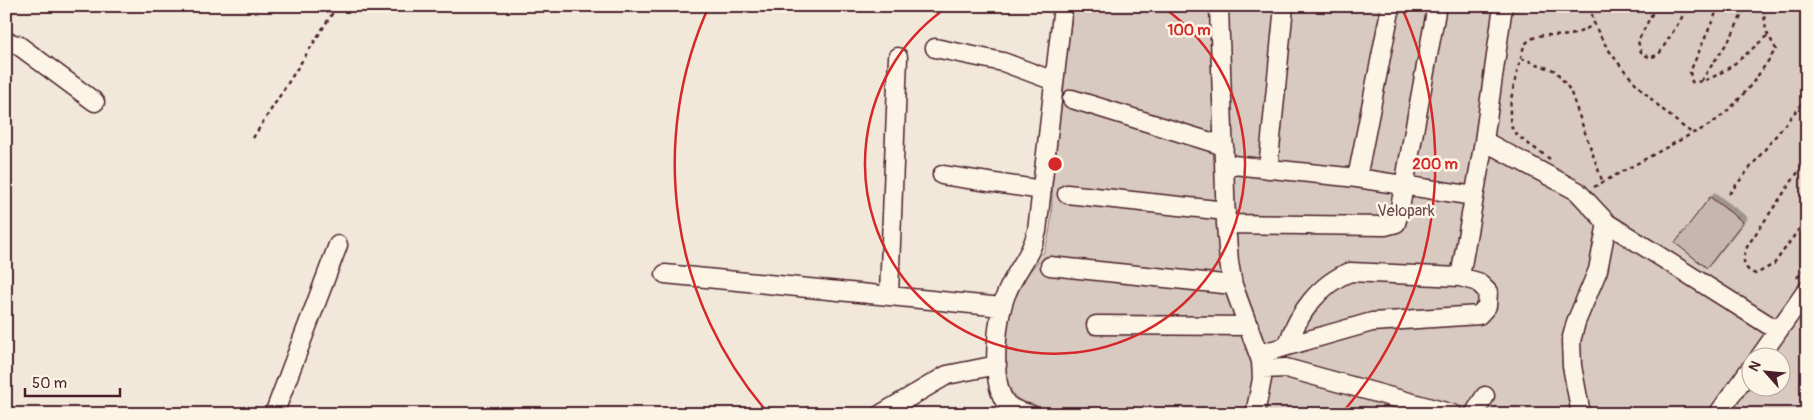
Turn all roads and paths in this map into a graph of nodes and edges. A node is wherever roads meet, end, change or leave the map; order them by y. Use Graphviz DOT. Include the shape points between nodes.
graph roads {
  1 [pos="337,6"];
  2 [pos="1063,6"];
  3 [pos="1219,6"];
  4 [pos="1284,6"];
  5 [pos="1391,6"];
  6 [pos="1437,6"];
  7 [pos="1503,6"];
  8 [pos="1591,6"];
  9 [pos="1656,6"];
  10 [pos="1689,6"];
  11 [pos="1719,6"];
  12 [pos="1746,6"];
  13 [pos="1763,6"];
  14 [pos="1594,24"];
  15 [pos="1768,36"];
  16 [pos="6,42"];
  17 [pos="935,48"];
  18 [pos="898,57"];
  19 [pos="1521,58"];
  20 [pos="1054,80"];
  21 [pos="1700,82"];
  22 [pos="1807,97"];
  23 [pos="1072,99"];
  24 [pos="95,102"];
  25 [pos="1693,133"];
  26 [pos="253,138"];
  27 [pos="1484,141"];
  28 [pos="1224,146"];
  29 [pos="1807,159"];
  30 [pos="1224,164"];
  31 [pos="1557,164"];
  32 [pos="1268,168"];
  33 [pos="942,175"];
  34 [pos="1356,178"];
  35 [pos="1602,183"];
  36 [pos="1404,185"];
  37 [pos="1586,186"];
  38 [pos="1042,190"];
  39 [pos="1067,194"];
  40 [pos="1730,194"];
  41 [pos="1474,196"];
  42 [pos="1226,218"];
  43 [pos="1807,218"];
  44 [pos="1606,224"];
  45 [pos="338,245"];
  46 [pos="1050,266"];
  47 [pos="665,274"];
  48 [pos="1460,277"];
  49 [pos="1232,284"];
  50 [pos="1807,290"];
  51 [pos="889,295"];
  52 [pos="1002,307"];
  53 [pos="1096,325"];
  54 [pos="1248,326"];
  55 [pos="1778,331"];
  56 [pos="1288,344"];
  57 [pos="1766,348"];
  58 [pos="1261,362"];
  59 [pos="997,365"];
  60 [pos="1740,383"];
  61 [pos="1485,396"];
  62 [pos="274,414"];
  63 [pos="881,414"];
  64 [pos="1030,414"];
  65 [pos="1255,414"];
  66 [pos="1452,414"];
  67 [pos="1474,414"];
  68 [pos="1581,414"];
  69 [pos="1718,414"];
  1 -- 26 [label="path"];
  2 -- 20 [label="street"];
  3 -- 28 [label="street"];
  4 -- 32 [label="street"];
  5 -- 34 [label="street"];
  6 -- 36 [label="street"];
  7 -- 27 [label="street"];
  8 -- 14 [label="path"];
  9 -- 10 [label="path" via="1638,40 1641,52 1650,58 1659,54"];
  11 -- 21 [label="path" via="1690,72 1692,82"];
  12 -- 21 [label="path" via="1731,38"];
  13 -- 15 [label="path"];
  14 -- 19 [label="path" via="1568,36 1545,34 1530,39 1524,45"];
  14 -- 25 [label="path" via="1615,59 1674,121"];
  15 -- 21 [label="path" via="1716,76"];
  15 -- 25 [label="path" via="1776,49 1766,64 1724,115 1707,128"];
  16 -- 24 [label="street" via="18,45"];
  17 -- 20 [label="street" via="1004,62"];
  18 -- 51 [label="street"];
  19 -- 31 [label="path" via="1511,100 1510,121 1514,131"];
  19 -- 35 [label="path" via="1556,71 1570,90"];
  20 -- 38 [label="street"];
  22 -- 40 [label="path"];
  23 -- 28 [label="street"];
  25 -- 35 [label="path"];
  27 -- 41 [label="street"];
  27 -- 44 [label="street" via="1577,192"];
  28 -- 30 [label="street"];
  29 -- 43 [label="path" via="1748,245 1743,256 1744,266 1756,274 1774,264"];
  30 -- 32 [label="street"];
  30 -- 42 [label="street"];
  32 -- 34 [label="street"];
  33 -- 38 [label="street"];
  34 -- 36 [label="street"];
  35 -- 37 [label="path" via="1595,187"];
  36 -- 41 [label="street"];
  36 -- 42 [label="street" via="1398,218 1391,226"];
  38 -- 52 [label="street" via="1034,246 1008,290"];
  39 -- 42 [label="street"];
  41 -- 48 [label="street"];
  42 -- 49 [label="street"];
  44 -- 55 [label="street"];
  44 -- 68 [label="street" via="1598,270 1571,341"];
  45 -- 62 [label="street"];
  46 -- 49 [label="street"];
  47 -- 51 [label="street"];
  48 -- 56 [label="street" via="1350,272 1333,280 1302,312"];
  48 -- 56 [label="street" via="1478,282 1488,292 1487,306 1479,315 1372,322"];
  49 -- 54 [label="street"];
  50 -- 55 [label="street"];
  51 -- 52 [label="street"];
  52 -- 59 [label="street"];
  53 -- 54 [label="street"];
  54 -- 58 [label="street"];
  55 -- 57 [label="street"];
  56 -- 58 [label="street"];
  58 -- 65 [label="street" via="1261,389"];
  58 -- 66 [label="street"];
  59 -- 63 [label="street" via="947,375"];
  59 -- 64 [label="street" via="1003,399 1016,410"];
  60 -- 69 [label="street"];
  61 -- 67 [label="street"];
}
